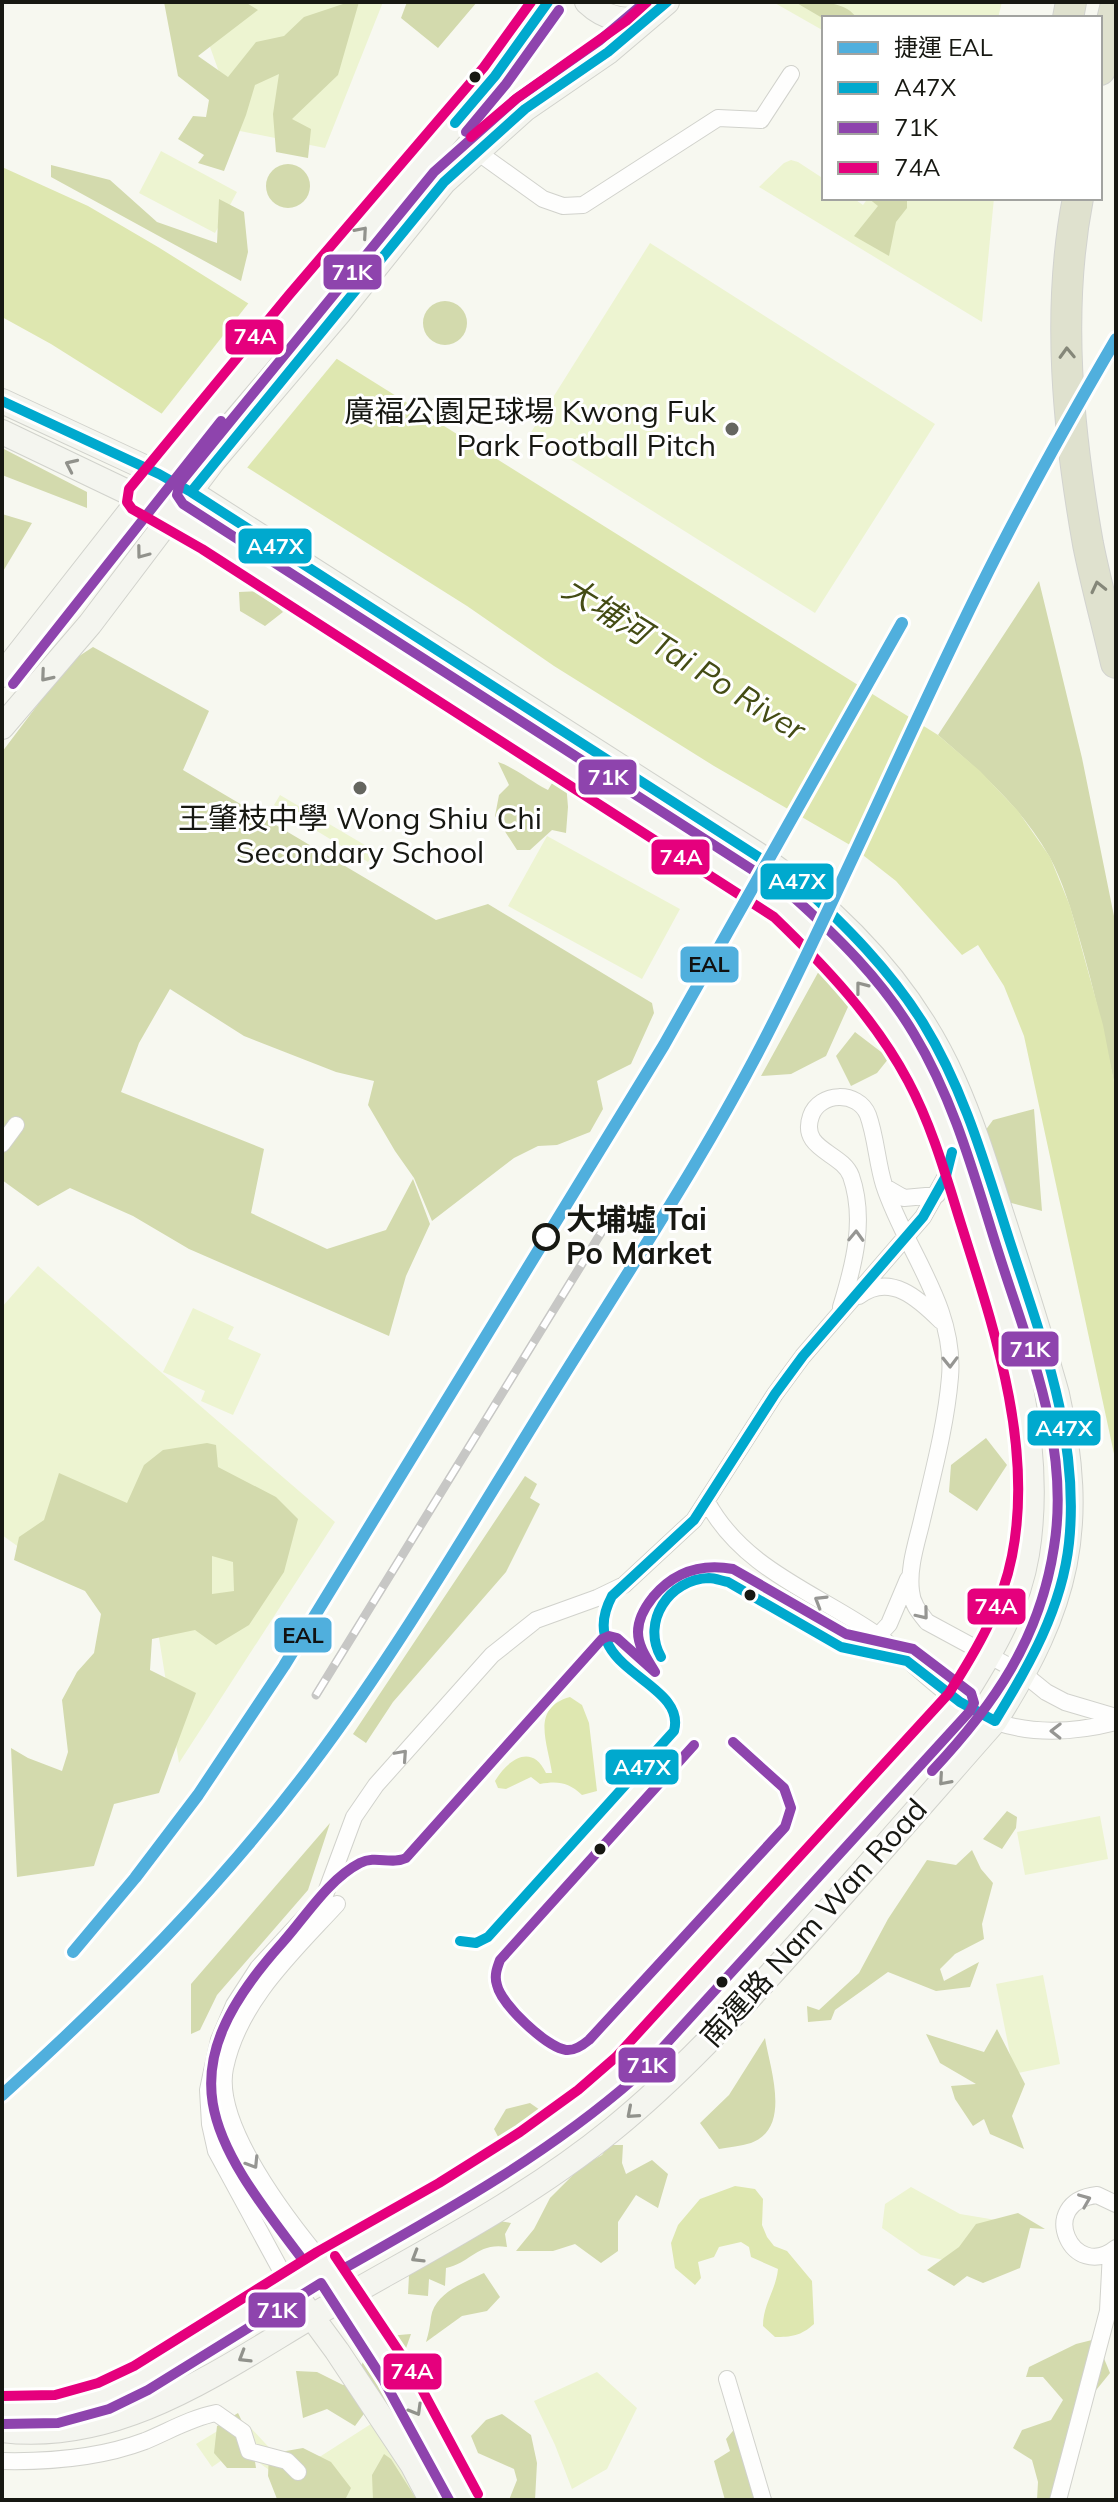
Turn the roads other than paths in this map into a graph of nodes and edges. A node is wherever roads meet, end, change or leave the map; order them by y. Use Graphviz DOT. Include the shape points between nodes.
graph roads {
  1 [pos="548,2"];
  2 [pos="587,2"];
  3 [pos="1116,4"];
  4 [pos="662,6"];
  5 [pos="1102,62"];
  6 [pos="791,74"];
  7 [pos="476,151"];
  8 [pos="1062,200"];
  9 [pos="1078,200"];
  10 [pos="1069,241"];
  11 [pos="2,401"];
  12 [pos="2,432"];
  13 [pos="159,474"];
  14 [pos="191,492"];
  15 [pos="140,498"];
  16 [pos="171,515"];
  17 [pos="1116,663"];
  18 [pos="2,675"];
  19 [pos="2,727"];
  20 [pos="16,1125"];
  21 [pos="2,1144"];
  22 [pos="952,1152"];
  23 [pos="885,1187"];
  24 [pos="937,1195"];
  25 [pos="907,1237"];
  26 [pos="839,1312"];
  27 [pos="945,1325"];
  28 [pos="707,1502"];
  29 [pos="910,1569"];
  30 [pos="878,1636"];
  31 [pos="989,1656"];
  32 [pos="1025,1675"];
  33 [pos="960,1702"];
  34 [pos="1116,1719"];
  35 [pos="995,1721"];
  36 [pos="337,1904"];
  37 [pos="1116,2204"];
  38 [pos="1114,2250"];
  39 [pos="324,2264"];
  40 [pos="290,2287"];
  41 [pos="347,2296"];
  42 [pos="311,2317"];
  43 [pos="727,2379"];
  44 [pos="2,2410"];
  45 [pos="2,2430"];
  46 [pos="2,2461"];
  47 [pos="298,2472"];
  48 [pos="431,2500"];
  49 [pos="465,2500"];
  50 [pos="763,2500"];
  51 [pos="1058,2500"];
  13 -- 1 [label="main road, one-way" via="495,76"];
  2 -- 4 [label="main road" via="613,19 642,18"];
  3 -- 5 [label="highway"];
  4 -- 7 [label="main road"];
  6 -- 7 [label="street" via="761,120 718,118 583,205 543,199"];
  7 -- 14 [label="main road" via="444,182"];
  8 -- 10 [label="highway"];
  9 -- 10 [label="highway"];
  17 -- 10 [label="highway, one-way" via="1076,459 1066,351"];
  11 -- 13 [label="main road, 南運路 Nam Wan Road"];
  15 -- 12 [label="main road, 南運路 Nam Wan Road, one-way"];
  13 -- 14 [label="main road, 南運路 Nam Wan Road"];
  13 -- 15 [label="main road"];
  14 -- 16 [label="main road"];
  14 -- 32 [label="main road, 南運路 Nam Wan Road" via="799,883 864,945 906,997 941,1053 972,1125 1065,1430 1072,1488 1069,1546 1053,1608"];
  15 -- 16 [label="main road, 南運路 Nam Wan Road"];
  15 -- 18 [label="main road"];
  16 -- 19 [label="main road, one-way" via="90,624"];
  22 -- 16 [label="main road, 南運路 Nam Wan Road, one-way" via="913,1060 862,987 783,906"];
  20 -- 21 [label="street"];
  22 -- 24 [label="street"];
  22 -- 31 [label="main road, 南運路 Nam Wan Road" via="1016,1357 1030,1438 1027,1555 1009,1618"];
  23 -- 24 [label="street" via="904,1198"];
  23 -- 25 [label="street"];
  26 -- 23 [label="street, one-way" via="857,1244 857,1206 851,1175 843,1163 820,1150 810,1133 810,1118 821,1103 846,1097 862,1106"];
  24 -- 25 [label="street"];
  25 -- 26 [label="street"];
  25 -- 27 [label="street"];
  26 -- 27 [label="street" via="869,1289 891,1286 912,1294"];
  26 -- 28 [label="street" via="775,1394"];
  27 -- 29 [label="street, one-way" via="950,1376"];
  30 -- 28 [label="street, one-way" via="753,1558 729,1536"];
  40 -- 28 [label="street, one-way" via="216,2151 210,2124 208,2090 219,2040 234,2005 258,1968 325,1895 354,1817 376,1785 504,1644 536,1620 624,1585"];
  29 -- 30 [label="street" via="898,1606"];
  29 -- 31 [label="street, one-way" via="916,1610"];
  30 -- 33 [label="street"];
  31 -- 32 [label="street"];
  31 -- 33 [label="main road, 南運路 Nam Wan Road"];
  32 -- 34 [label="street" via="1065,1702"];
  32 -- 35 [label="main road, 南運路 Nam Wan Road"];
  33 -- 35 [label="street"];
  33 -- 39 [label="main road, 南運路 Nam Wan Road" via="626,2067 528,2144"];
  34 -- 35 [label="street, one-way" via="1084,1730 1048,1731"];
  35 -- 41 [label="main road, 南運路 Nam Wan Road, one-way" via="744,2003 656,2092 534,2187"];
  36 -- 39 [label="street, one-way" via="249,2008 224,2071 224,2094 235,2131 301,2237"];
  38 -- 37 [label="street, one-way" via="1101,2256 1079,2253 1064,2227 1078,2200 1097,2195"];
  38 -- 51 [label="street" via="1108,2311"];
  39 -- 40 [label="main road, 南運路 Nam Wan Road"];
  39 -- 41 [label="main road"];
  40 -- 42 [label="main road"];
  40 -- 44 [label="main road, 南運路 Nam Wan Road" via="103,2396 57,2409"];
  41 -- 42 [label="main road, 南運路 Nam Wan Road"];
  41 -- 49 [label="main road, one-way"];
  42 -- 45 [label="main road, 南運路 Nam Wan Road, one-way" via="160,2404 113,2421 65,2429"];
  42 -- 48 [label="main road"];
  43 -- 50 [label="street"];
  46 -- 47 [label="street" via="41,2462 105,2452 216,2413 243,2432 249,2451 287,2461"];
}
